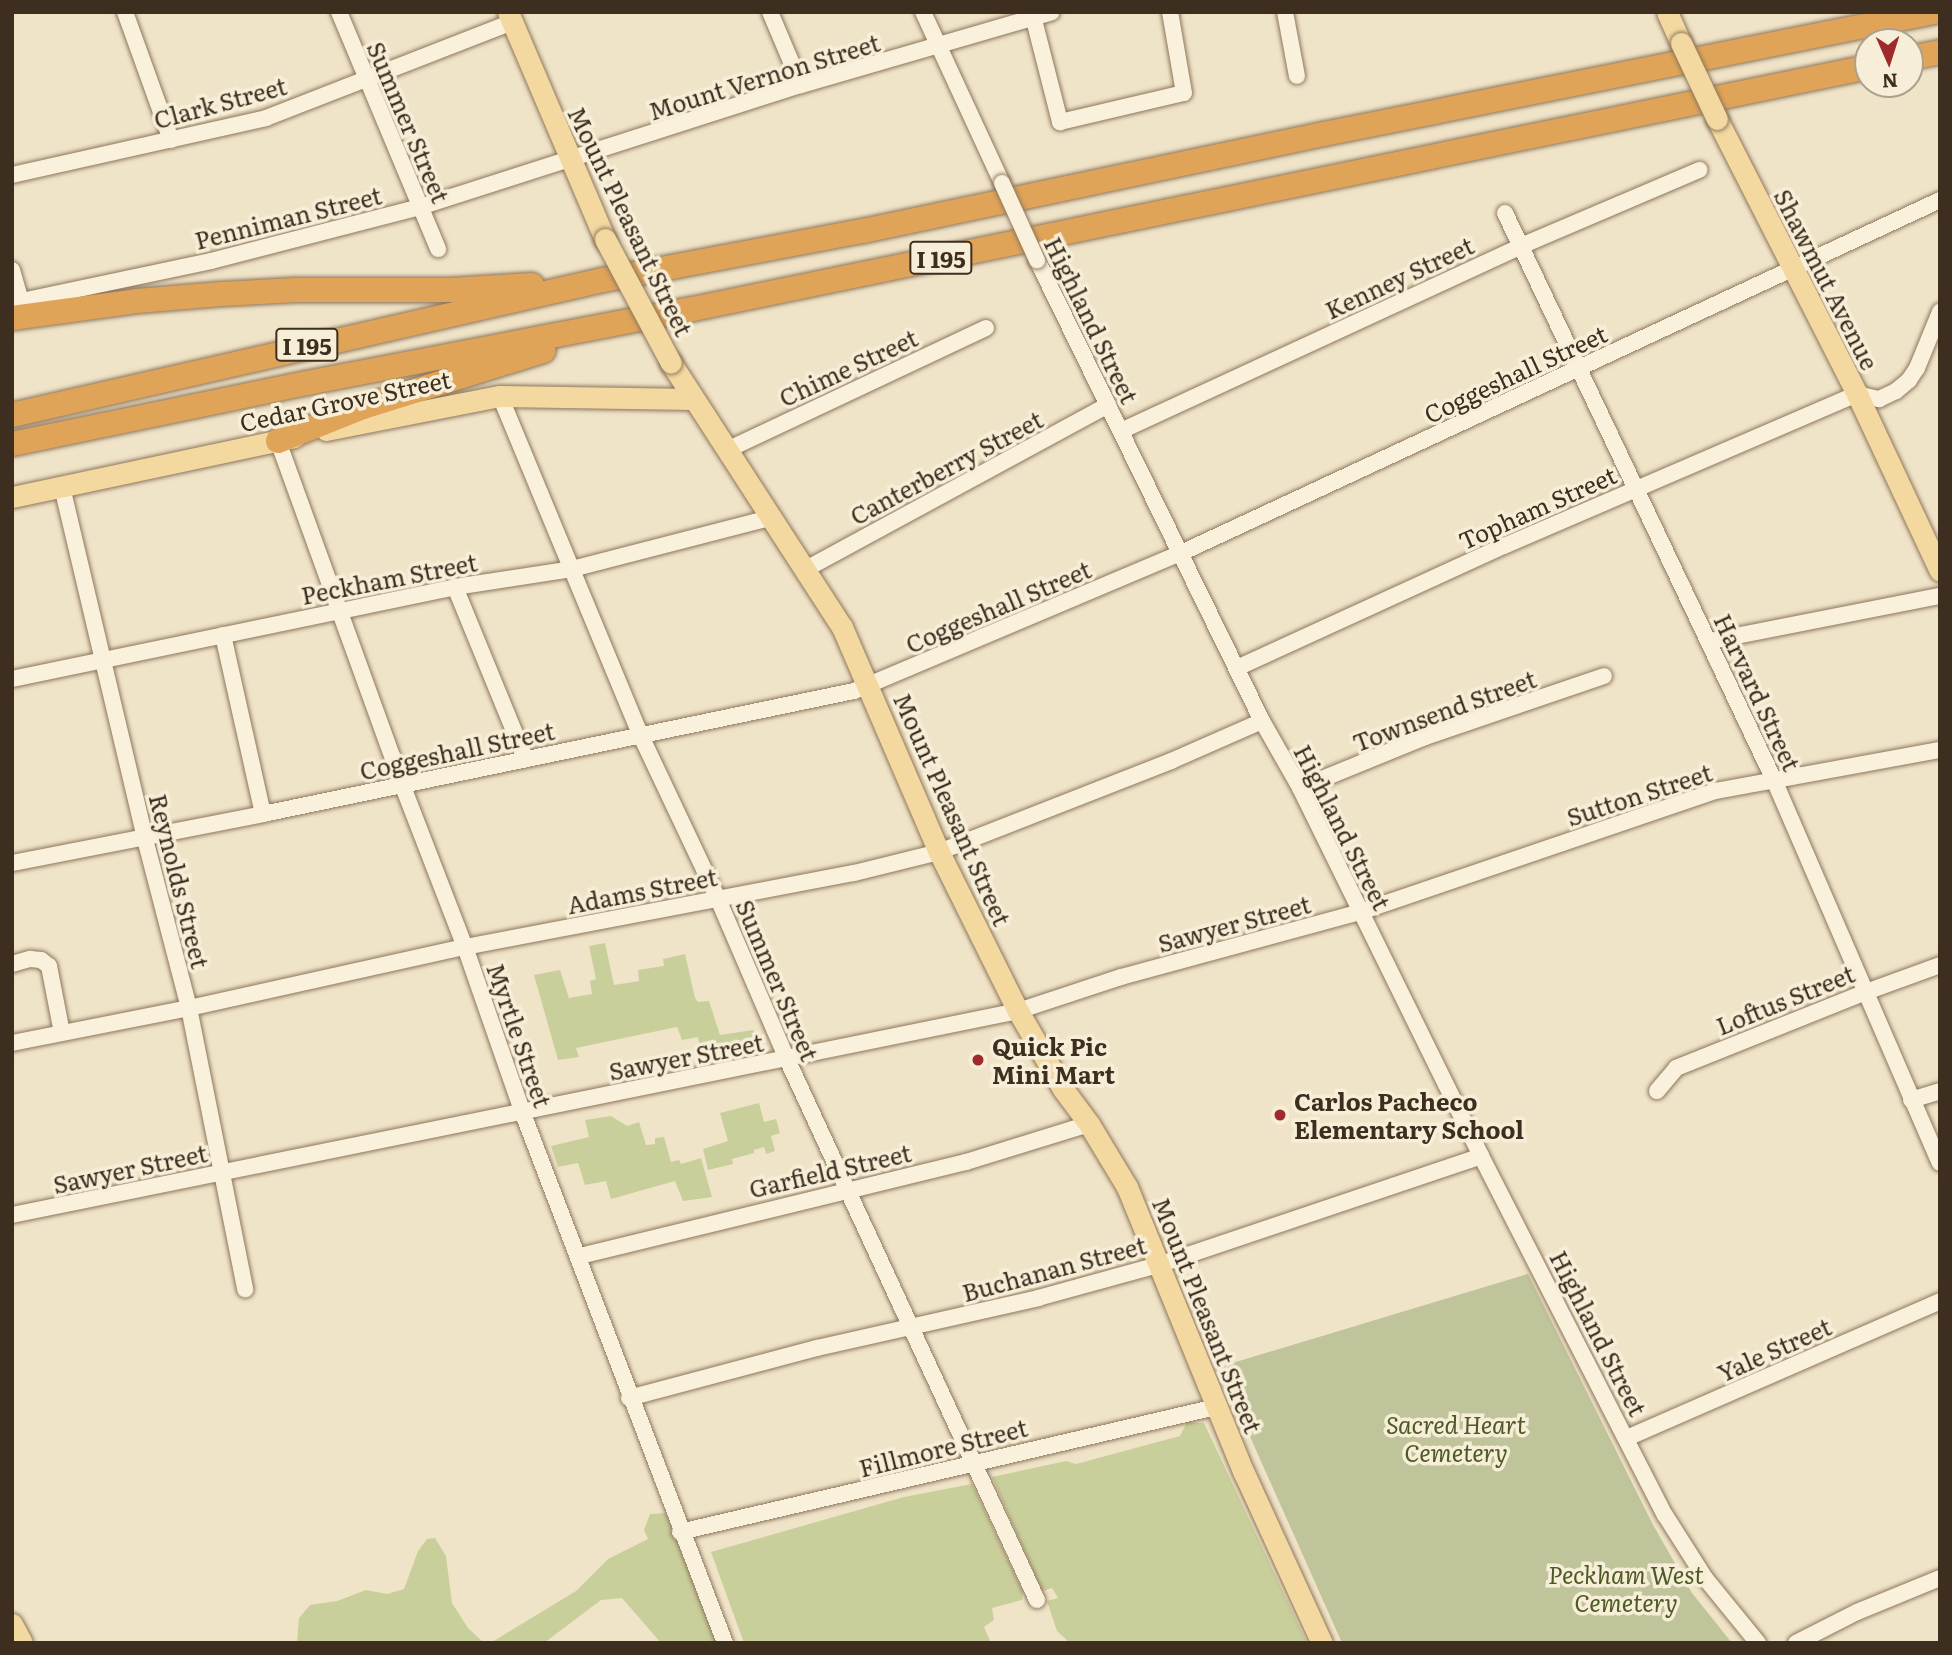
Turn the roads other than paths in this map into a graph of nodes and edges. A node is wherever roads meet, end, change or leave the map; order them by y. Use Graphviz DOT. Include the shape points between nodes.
graph roads {
  1 [pos="125,12"];
  2 [pos="338,12"];
  3 [pos="770,12"];
  4 [pos="923,12"];
  5 [pos="1052,12"];
  6 [pos="1170,12"];
  7 [pos="1284,12"];
  8 [pos="1667,12"];
  9 [pos="1934,12"];
  10 [pos="1033,15"];
  11 [pos="510,17"];
  12 [pos="939,47"];
  13 [pos="1854,70"];
  14 [pos="1297,76"];
  15 [pos="366,78"];
  16 [pos="801,85"];
  17 [pos="171,140"];
  18 [pos="570,161"];
  19 [pos="1699,170"];
  20 [pos="12,175"];
  21 [pos="1940,200"];
  22 [pos="420,207"];
  23 [pos="1505,214"];
  24 [pos="1521,246"];
  25 [pos="438,249"];
  26 [pos="1794,269"];
  27 [pos="12,270"];
  28 [pos="603,280"];
  29 [pos="15,307"];
  30 [pos="1940,312"];
  31 [pos="625,322"];
  32 [pos="986,328"];
  33 [pos="1581,369"];
  34 [pos="1857,394"];
  35 [pos="500,396"];
  36 [pos="693,398"];
  37 [pos="1108,405"];
  38 [pos="12,415"];
  39 [pos="1121,431"];
  40 [pos="278,440"];
  41 [pos="12,444"];
  42 [pos="729,449"];
  43 [pos="62,487"];
  44 [pos="1636,488"];
  45 [pos="12,496"];
  46 [pos="773,517"];
  47 [pos="1181,553"];
  48 [pos="572,569"];
  49 [pos="806,569"];
  50 [pos="1940,570"];
  51 [pos="455,587"];
  52 [pos="1940,596"];
  53 [pos="338,611"];
  54 [pos="223,635"];
  55 [pos="1710,641"];
  56 [pos="104,659"];
  57 [pos="1237,668"];
  58 [pos="1604,676"];
  59 [pos="12,679"];
  60 [pos="869,685"];
  61 [pos="1262,721"];
  62 [pos="640,734"];
  63 [pos="1940,750"];
  64 [pos="525,758"];
  65 [pos="1774,780"];
  66 [pos="402,784"];
  67 [pos="1300,788"];
  68 [pos="263,814"];
  69 [pos="145,839"];
  70 [pos="939,852"];
  71 [pos="12,863"];
  72 [pos="718,898"];
  73 [pos="1360,912"];
  74 [pos="465,947"];
  75 [pos="12,964"];
  76 [pos="1940,965"];
  77 [pos="1866,992"];
  78 [pos="189,1008"];
  79 [pos="1018,1011"];
  80 [pos="62,1033"];
  81 [pos="12,1043"];
  82 [pos="787,1059"];
  83 [pos="1657,1091"];
  84 [pos="1940,1091"];
  85 [pos="1911,1100"];
  86 [pos="522,1111"];
  87 [pos="1090,1124"];
  88 [pos="1481,1156"];
  89 [pos="1940,1163"];
  90 [pos="221,1172"];
  91 [pos="847,1189"];
  92 [pos="12,1215"];
  93 [pos="579,1256"];
  94 [pos="1158,1265"];
  95 [pos="245,1289"];
  96 [pos="1940,1301"];
  97 [pos="910,1328"];
  98 [pos="629,1398"];
  99 [pos="1216,1407"];
  100 [pos="1627,1438"];
  101 [pos="975,1462"];
  102 [pos="680,1532"];
  103 [pos="1940,1578"];
  104 [pos="1037,1601"];
  105 [pos="724,1643"];
  106 [pos="1322,1643"];
  107 [pos="1758,1643"];
  108 [pos="1796,1643"];
  1 -- 17 [label="street"];
  2 -- 15 [label="street, Summer Street"];
  3 -- 16 [label="street"];
  4 -- 12 [label="street, Highland Street"];
  5 -- 10 [label="street, Mount Vernon Street"];
  6 -- 10 [label="street" via="1184,93 1060,122"];
  7 -- 14 [label="street"];
  8 -- 26 [label="main road, Shawmut Avenue, bridge"];
  9 -- 28 [label="highway, I 195"];
  10 -- 12 [label="street, Mount Vernon Street"];
  11 -- 15 [label="street, Clark Street"];
  11 -- 18 [label="main road, Mount Pleasant Street"];
  12 -- 16 [label="street, Mount Vernon Street"];
  12 -- 37 [label="street, Highland Street, bridge"];
  13 -- 31 [label="highway, I 195"];
  15 -- 17 [label="street, Clark Street" via="266,118"];
  15 -- 22 [label="street, Summer Street"];
  16 -- 18 [label="street, Mount Vernon Street"];
  17 -- 20 [label="street, Clark Street"];
  18 -- 22 [label="street, Penniman Street"];
  18 -- 36 [label="main road, Mount Pleasant Street, bridge" via="605,239"];
  19 -- 24 [label="street, Kenney Street"];
  21 -- 26 [label="street, Coggeshall Street"];
  22 -- 25 [label="street, Summer Street"];
  22 -- 29 [label="street, Penniman Street"];
  23 -- 24 [label="street, Harvard Street"];
  24 -- 33 [label="street, Harvard Street"];
  24 -- 39 [label="street, Kenney Street"];
  26 -- 33 [label="street, Coggeshall Street"];
  26 -- 34 [label="main road, Shawmut Avenue"];
  27 -- 29 [label="street"];
  28 -- 29 [label="highway" via="452,289 254,292"];
  28 -- 38 [label="highway, I 195"];
  30 -- 34 [label="street" via="1909,380 1879,399"];
  31 -- 40 [label="highway" via="375,403"];
  31 -- 41 [label="highway, I 195"];
  32 -- 42 [label="street, Chime Street"];
  33 -- 44 [label="street, Harvard Street"];
  33 -- 47 [label="street, Coggeshall Street"];
  34 -- 44 [label="street, Topham Street"];
  34 -- 50 [label="main road, Shawmut Avenue"];
  35 -- 36 [label="main road, Cedar Grove Street"];
  35 -- 40 [label="main road, Cedar Grove Street"];
  35 -- 48 [label="street, Summer Street"];
  36 -- 42 [label="main road, Mount Pleasant Street"];
  37 -- 39 [label="street, Highland Street"];
  37 -- 49 [label="street, Canterberry Street"];
  39 -- 47 [label="street, Highland Street"];
  40 -- 43 [label="main road, Cedar Grove Street"];
  40 -- 53 [label="street, Myrtle Street"];
  42 -- 46 [label="main road, Mount Pleasant Street"];
  43 -- 45 [label="main road, Cedar Grove Street"];
  43 -- 56 [label="street, Reynolds Street"];
  44 -- 55 [label="street, Harvard Street"];
  44 -- 57 [label="street, Topham Street"];
  46 -- 48 [label="street, Peckham Street"];
  46 -- 49 [label="main road, Mount Pleasant Street"];
  47 -- 57 [label="street, Highland Street"];
  47 -- 60 [label="street, Coggeshall Street"];
  48 -- 51 [label="street, Peckham Street"];
  48 -- 62 [label="street, Summer Street"];
  49 -- 60 [label="main road, Mount Pleasant Street"];
  51 -- 53 [label="street, Peckham Street"];
  51 -- 64 [label="street"];
  52 -- 55 [label="street"];
  53 -- 54 [label="street, Peckham Street"];
  53 -- 66 [label="street, Myrtle Street"];
  54 -- 56 [label="street, Peckham Street"];
  54 -- 68 [label="street"];
  55 -- 65 [label="street, Harvard Street"];
  56 -- 59 [label="street, Peckham Street"];
  56 -- 69 [label="street, Reynolds Street"];
  57 -- 61 [label="street, Highland Street"];
  58 -- 67 [label="street, Townsend Street" via="1425,737"];
  60 -- 62 [label="street, Coggeshall Street"];
  60 -- 70 [label="main road, Mount Pleasant Street"];
  61 -- 67 [label="street, Highland Street"];
  61 -- 70 [label="street, Adams Street"];
  62 -- 64 [label="street, Coggeshall Street"];
  62 -- 72 [label="street, Summer Street"];
  63 -- 65 [label="street, Sutton Street"];
  64 -- 66 [label="street, Coggeshall Street"];
  65 -- 73 [label="street, Sutton Street" via="1703,796"];
  65 -- 77 [label="street, Harvard Street"];
  66 -- 68 [label="street, Coggeshall Street"];
  66 -- 74 [label="street, Myrtle Street"];
  67 -- 73 [label="street, Highland Street"];
  68 -- 69 [label="street, Coggeshall Street"];
  69 -- 71 [label="street, Coggeshall Street"];
  69 -- 78 [label="street, Reynolds Street"];
  70 -- 72 [label="street, Adams Street"];
  70 -- 79 [label="main road, Mount Pleasant Street"];
  72 -- 74 [label="street, Adams Street"];
  72 -- 82 [label="street, Summer Street"];
  73 -- 79 [label="street, Sawyer Street" via="1121,977"];
  73 -- 88 [label="street, Highland Street"];
  74 -- 78 [label="street, Adams Street"];
  74 -- 86 [label="street, Myrtle Street"];
  75 -- 80 [label="street" via="30,959 49,965"];
  76 -- 77 [label="street, Loftus Street"];
  77 -- 83 [label="street, Loftus Street" via="1676,1068"];
  77 -- 85 [label="street, Harvard Street"];
  78 -- 80 [label="street, Adams Street"];
  78 -- 90 [label="street, Reynolds Street"];
  79 -- 82 [label="street, Sawyer Street"];
  79 -- 87 [label="main road, Mount Pleasant Street" via="1063,1089"];
  80 -- 81 [label="street, Adams Street"];
  82 -- 86 [label="street, Sawyer Street"];
  82 -- 91 [label="street, Summer Street"];
  84 -- 85 [label="street"];
  85 -- 89 [label="street, Harvard Street"];
  86 -- 90 [label="street, Sawyer Street"];
  86 -- 93 [label="street, Myrtle Street"];
  87 -- 91 [label="street, Garfield Street" via="966,1162"];
  87 -- 94 [label="main road, Mount Pleasant Street" via="1128,1187"];
  88 -- 94 [label="street, Buchanan Street"];
  88 -- 100 [label="street, Highland Street"];
  90 -- 92 [label="street, Sawyer Street"];
  90 -- 95 [label="street, Reynolds Street"];
  91 -- 93 [label="street, Garfield Street"];
  91 -- 97 [label="street, Summer Street"];
  93 -- 98 [label="street, Myrtle Street"];
  94 -- 97 [label="street, Buchanan Street"];
  94 -- 99 [label="main road, Mount Pleasant Street"];
  96 -- 100 [label="street, Yale Street"];
  97 -- 98 [label="street, Buchanan Street"];
  97 -- 101 [label="street, Summer Street"];
  98 -- 102 [label="street, Myrtle Street"];
  99 -- 101 [label="street, Fillmore Street"];
  99 -- 106 [label="main road, Mount Pleasant Street"];
  100 -- 107 [label="street, Highland Street" via="1687,1552"];
  101 -- 102 [label="street, Fillmore Street"];
  101 -- 104 [label="street, Summer Street"];
  102 -- 105 [label="street, Myrtle Street"];
  103 -- 108 [label="street"];
}
